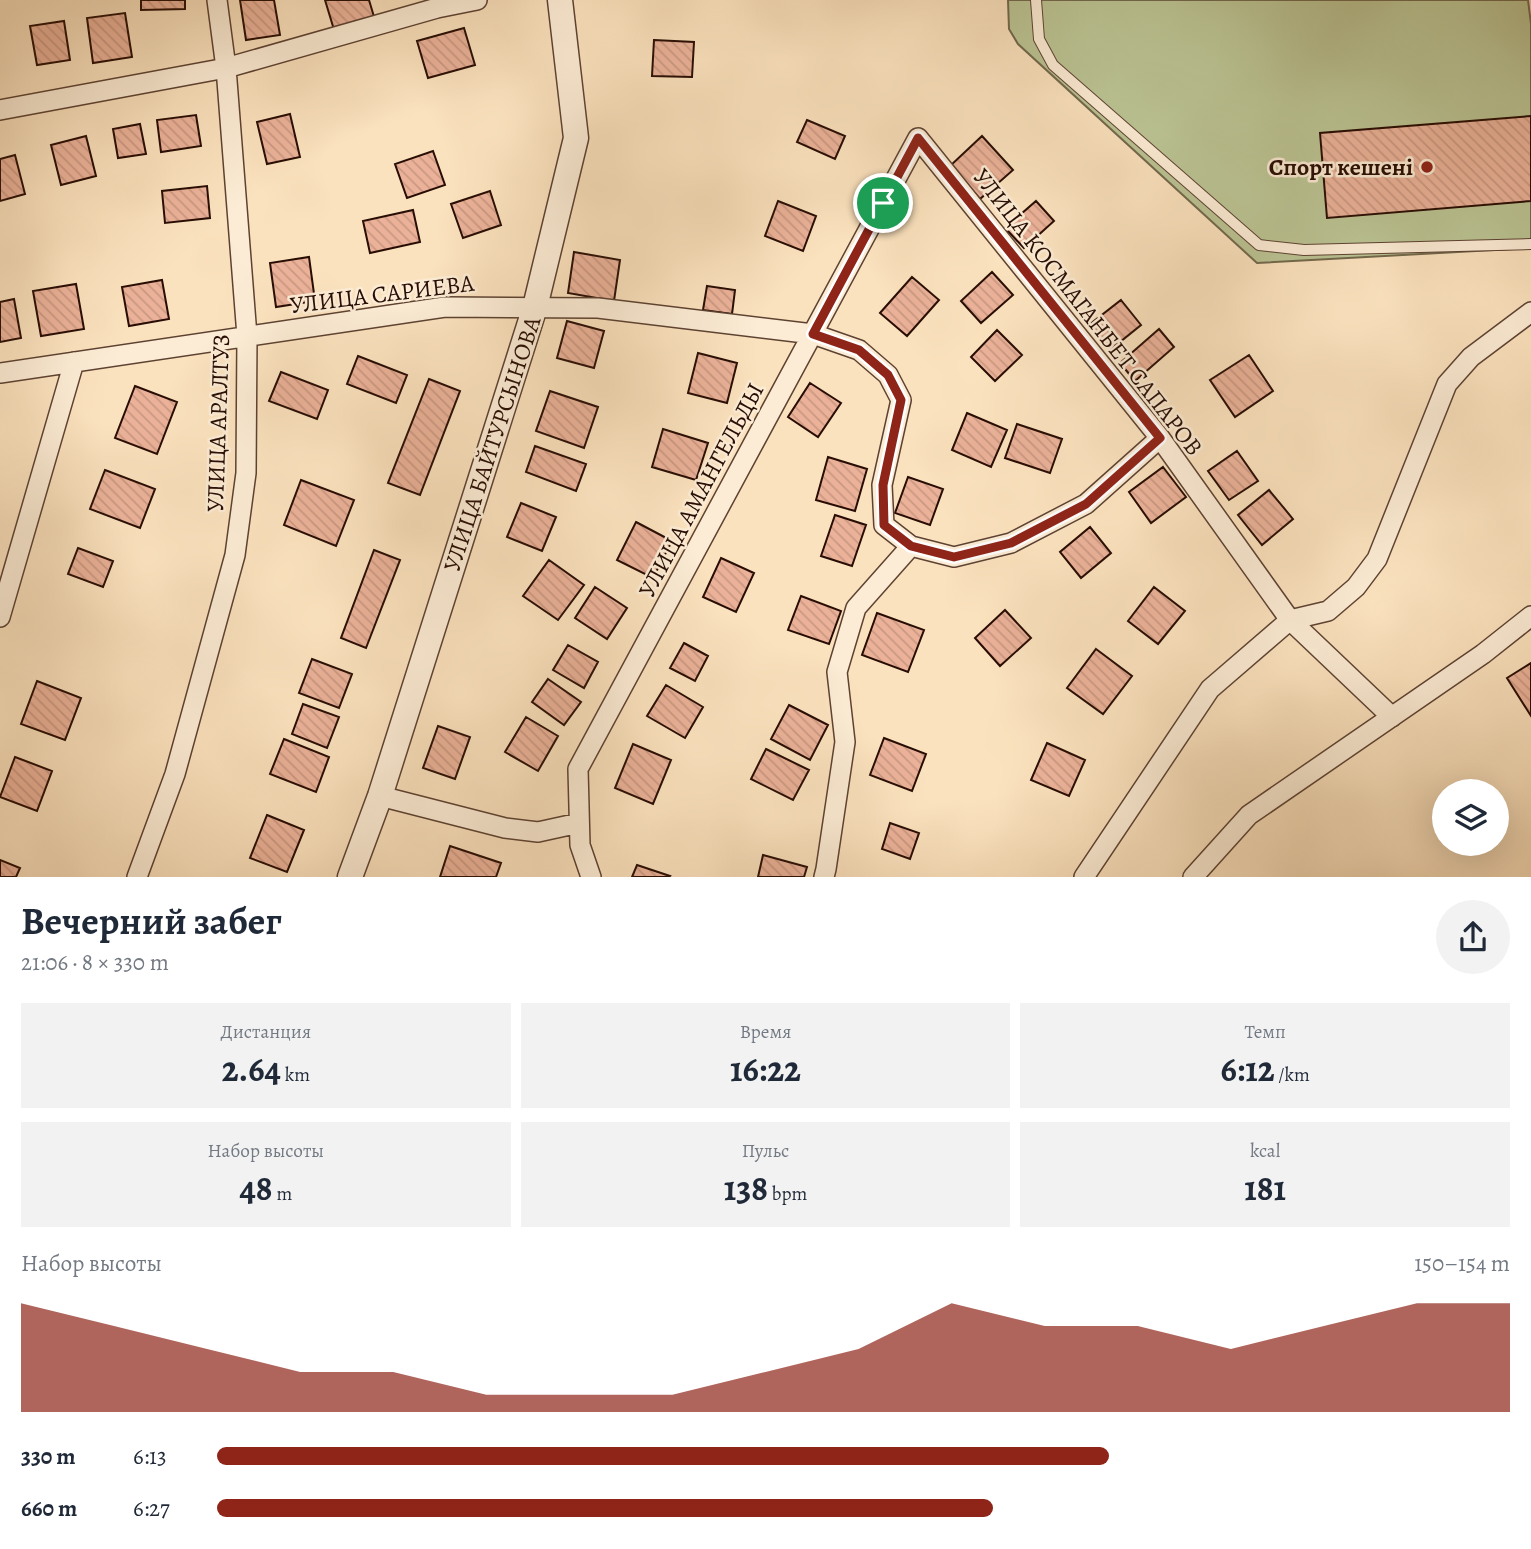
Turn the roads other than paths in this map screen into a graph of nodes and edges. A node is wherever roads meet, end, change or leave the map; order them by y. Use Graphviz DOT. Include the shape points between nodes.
graph roads {
  1 [pos="216,0"];
  2 [pos="477,0"];
  3 [pos="560,0"];
  4 [pos="1036,0"];
  5 [pos="226,68"];
  6 [pos="0,110"];
  7 [pos="918,138"];
  8 [pos="1531,244"];
  9 [pos="536,307"];
  10 [pos="1531,312"];
  11 [pos="813,334"];
  12 [pos="247,336"];
  13 [pos="74,362"];
  14 [pos="0,373"];
  15 [pos="1160,438"];
  16 [pos="911,546"];
  17 [pos="1531,616"];
  18 [pos="0,617"];
  19 [pos="1290,620"];
  20 [pos="1392,717"];
  21 [pos="380,796"];
  22 [pos="579,822"];
  23 [pos="137,877"];
  24 [pos="350,877"];
  25 [pos="591,877"];
  26 [pos="824,877"];
  27 [pos="1084,877"];
  28 [pos="1193,877"];
  1 -- 5 [label="street, УЛИЦА АРАЛТУЗ"];
  2 -- 5 [label="street"];
  3 -- 9 [label="street, УЛИЦА БАЙТУРСЫНОВА" via="576,138"];
  4 -- 8 [label="lane" via="1039,39 1053,65 1259,245 1304,250"];
  5 -- 6 [label="street"];
  5 -- 12 [label="street, УЛИЦА АРАЛТУЗ"];
  7 -- 11 [label="street, УЛИЦА АМАНГЕЛЬДЫ"];
  7 -- 15 [label="street, УЛИЦА КОСМАГАНБЕТ САПАРОВ"];
  9 -- 11 [label="street, УЛИЦА САРИЕВА" via="598,308"];
  9 -- 12 [label="street, УЛИЦА САРИЕВА" via="445,307"];
  9 -- 21 [label="street, УЛИЦА БАЙТУРСЫНОВА"];
  10 -- 19 [label="street" via="1471,357 1447,384 1377,559 1356,587 1328,611"];
  11 -- 16 [label="street, УЛИЦА САРИЕВА" via="859,350 888,375 901,400 883,485 884,525"];
  11 -- 22 [label="street, УЛИЦА АМАНГЕЛЬДЫ" via="578,769"];
  12 -- 13 [label="street, УЛИЦА САРИЕВА"];
  12 -- 23 [label="street, УЛИЦА АРАЛТУЗ" via="246,473 235,555 175,774"];
  13 -- 14 [label="street, УЛИЦА САРИЕВА"];
  13 -- 18 [label="street"];
  15 -- 16 [label="street" via="1086,504 1011,543 954,557"];
  15 -- 19 [label="street, УЛИЦА КОСМАГАНБЕТ САПАРОВ"];
  16 -- 26 [label="street" via="856,608 836,672 845,743"];
  17 -- 20 [label="street"];
  19 -- 20 [label="street, УЛИЦА КОСМАГАНБЕТ САПАРОВ"];
  19 -- 27 [label="street" via="1210,689"];
  20 -- 28 [label="street" via="1249,815"];
  21 -- 22 [label="street" via="505,828 538,832"];
  21 -- 24 [label="street, УЛИЦА БАЙТУРСЫНОВА"];
  22 -- 25 [label="street, УЛИЦА АМАНГЕЛЬДЫ" via="580,845"];
}
